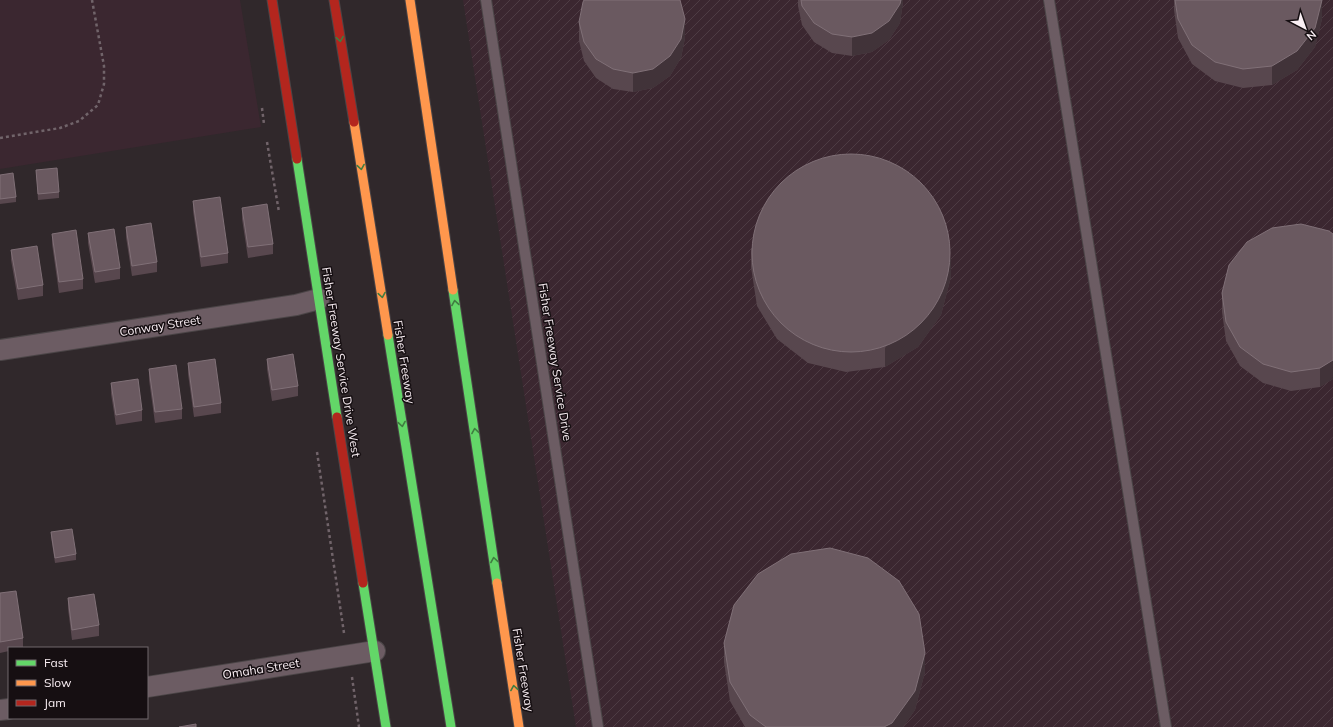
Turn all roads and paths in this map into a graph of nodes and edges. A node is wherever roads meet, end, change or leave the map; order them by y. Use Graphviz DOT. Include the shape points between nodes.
graph roads {
  1 [pos="92,0"];
  2 [pos="272,0"];
  3 [pos="334,0"];
  4 [pos="410,0"];
  5 [pos="486,0"];
  6 [pos="1049,0"];
  7 [pos="262,108"];
  8 [pos="264,124"];
  9 [pos="0,138"];
  10 [pos="267,142"];
  11 [pos="280,217"];
  12 [pos="319,299"];
  13 [pos="0,350"];
  14 [pos="317,449"];
  15 [pos="375,651"];
  16 [pos="348,655"];
  17 [pos="148,687"];
  18 [pos="359,727"];
  19 [pos="386,727"];
  20 [pos="451,727"];
  21 [pos="519,727"];
  22 [pos="598,727"];
  23 [pos="1166,727"];
  1 -- 9 [label="path" via="104,66 104,84 98,105 79,121 60,128"];
  2 -- 12 [label="main road, Fisher Freeway Service Drive West"];
  3 -- 20 [label="main road, Fisher Freeway, one-way"];
  21 -- 4 [label="main road, Fisher Freeway, one-way"];
  5 -- 22 [label="lane, Fisher Freeway Service Drive"];
  6 -- 23 [label="lane"];
  7 -- 8 [label="path"];
  10 -- 11 [label="path"];
  12 -- 13 [label="street, Conway Street" via="296,305"];
  12 -- 15 [label="main road, Fisher Freeway Service Drive West"];
  14 -- 16 [label="path"];
  15 -- 16 [label="street, Omaha Street"];
  15 -- 19 [label="main road, Fisher Freeway Service Drive West"];
  16 -- 17 [label="street, Omaha Street"];
  16 -- 18 [label="path"];
}
